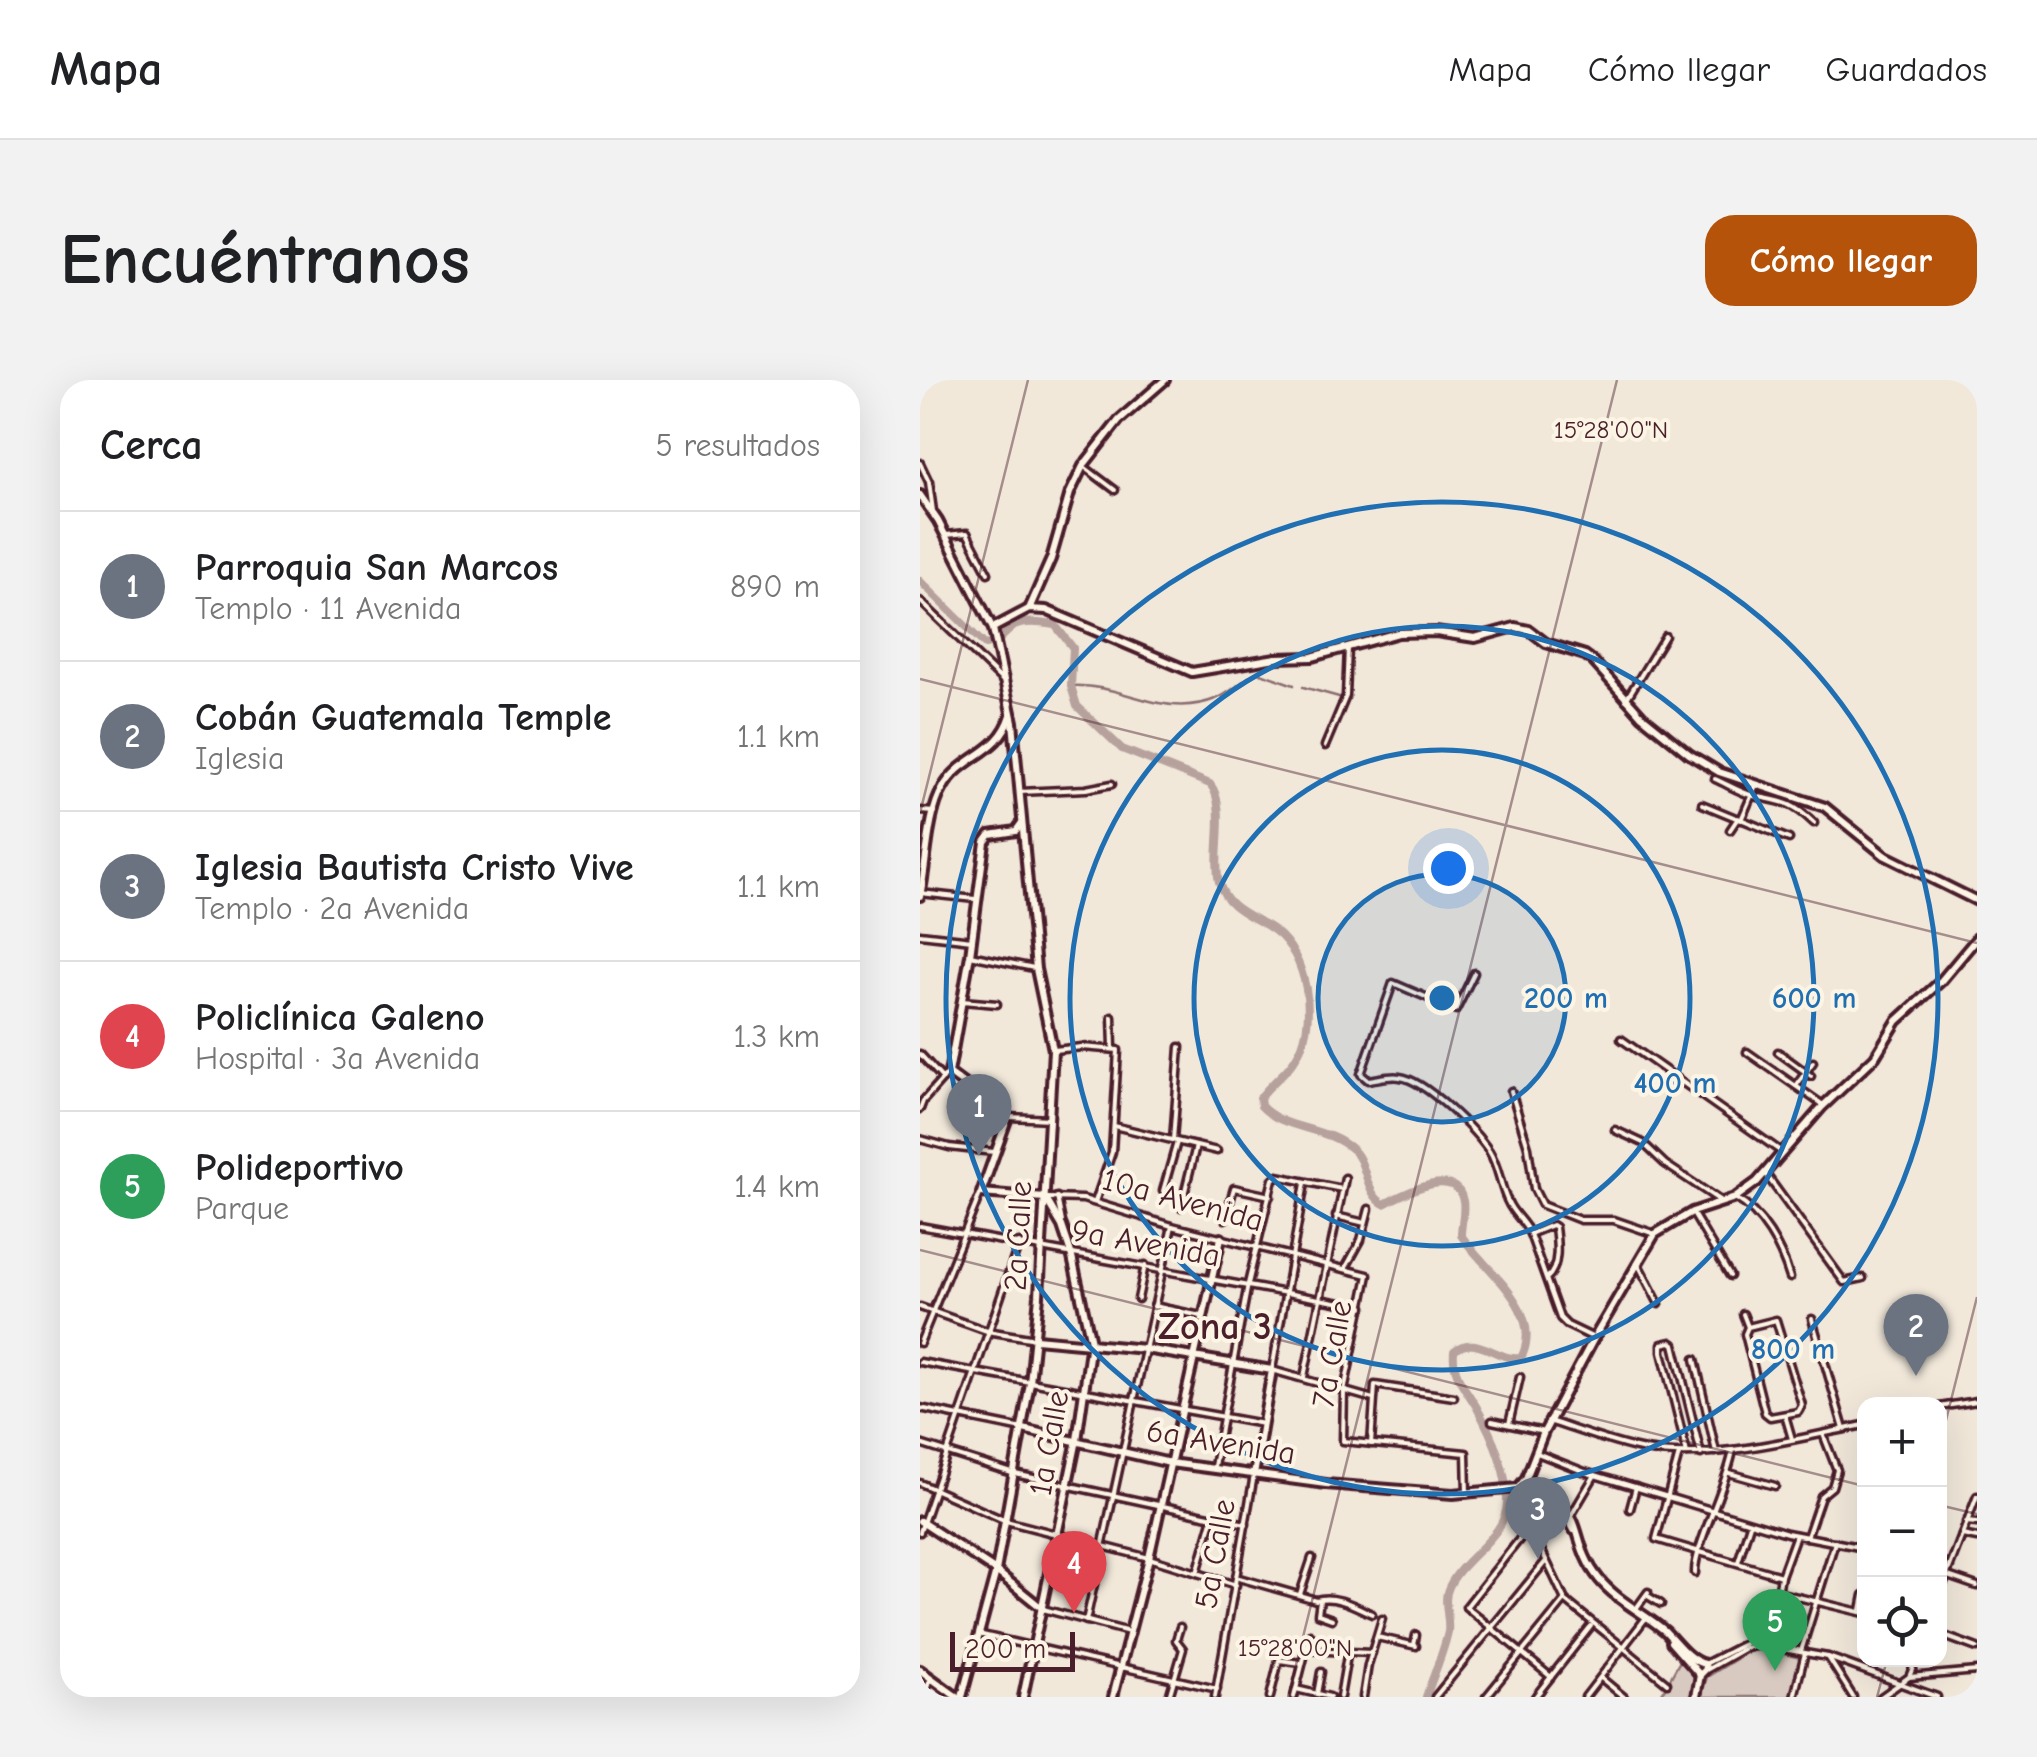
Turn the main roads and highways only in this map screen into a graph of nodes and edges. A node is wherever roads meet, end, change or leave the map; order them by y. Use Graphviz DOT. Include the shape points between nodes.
graph roads {
  1 [pos="1165,380"];
  2 [pos="920,495"];
  3 [pos="1029,609"];
  4 [pos="993,631"];
  5 [pos="1011,713"];
  6 [pos="1016,740"];
  7 [pos="998,742"];
  8 [pos="1021,822"];
  9 [pos="920,894"];
  10 [pos="1977,901"];
  11 [pos="1976,938"];
  12 [pos="1045,1198"];
  13 [pos="1221,1238"];
  14 [pos="1036,1339"];
  15 [pos="1091,1342"];
  16 [pos="1193,1358"];
  17 [pos="1023,1429"];
  18 [pos="1077,1440"];
  19 [pos="1170,1462"];
  20 [pos="1254,1474"];
  21 [pos="1515,1489"];
  22 [pos="1528,1496"];
  23 [pos="1525,1512"];
  24 [pos="1570,1515"];
  25 [pos="922,1522"];
  26 [pos="996,1571"];
  27 [pos="1043,1610"];
  28 [pos="920,1670"];
  29 [pos="959,1697"];
  30 [pos="1023,1697"];
  31 [pos="1113,1697"];
  32 [pos="1696,1697"];
  1 -- 3 [label="main road" via="1119,420 1083,466"];
  2 -- 4 [label="main road, 2a Calle"];
  3 -- 4 [label="main road"];
  3 -- 10 [label="main road" via="1046,610 1192,672 1312,657 1398,634 1475,638 1522,628 1585,655 1626,700 1718,772 1825,808 1884,855"];
  4 -- 5 [label="main road, 2a Calle"];
  5 -- 6 [label="main road, 2a Calle"];
  5 -- 7 [label="main road"];
  6 -- 7 [label="main road"];
  6 -- 8 [label="main road, 2a Calle"];
  7 -- 9 [label="main road" via="944,784"];
  8 -- 12 [label="main road, 2a Calle" via="1036,969 1053,1050"];
  8 -- 12 [label="main road, 10a Avenida" via="984,842 946,1076 1008,1117 981,1193"];
  11 -- 21 [label="main road" via="1765,1173 1735,1198 1692,1212 1656,1234"];
  12 -- 14 [label="main road, 2a Calle"];
  12 -- 15 [label="main road, 1a Calle" via="1072,1252"];
  13 -- 16 [label="main road"];
  14 -- 15 [label="main road"];
  14 -- 17 [label="main road, 2a Calle"];
  15 -- 16 [label="main road"];
  15 -- 18 [label="main road, 1a Calle"];
  16 -- 19 [label="main road"];
  16 -- 20 [label="main road, 5a Calle" via="1272,1370"];
  17 -- 18 [label="main road, 6a Avenida"];
  17 -- 26 [label="main road, 2a Calle"];
  18 -- 19 [label="main road, 6a Avenida"];
  18 -- 27 [label="main road, 1a Calle"];
  19 -- 20 [label="main road, 6a Avenida"];
  19 -- 31 [label="main road"];
  20 -- 21 [label="main road, 6a Avenida" via="1467,1494"];
  21 -- 22 [label="main road"];
  21 -- 24 [label="main road" via="1530,1490"];
  22 -- 23 [label="main road"];
  22 -- 24 [label="main road"];
  24 -- 32 [label="main road" via="1596,1575 1701,1668"];
  25 -- 26 [label="main road"];
  26 -- 27 [label="main road"];
  26 -- 29 [label="main road, 2a Calle"];
  27 -- 30 [label="main road, 1a Calle"];
  28 -- 29 [label="main road"];
}
